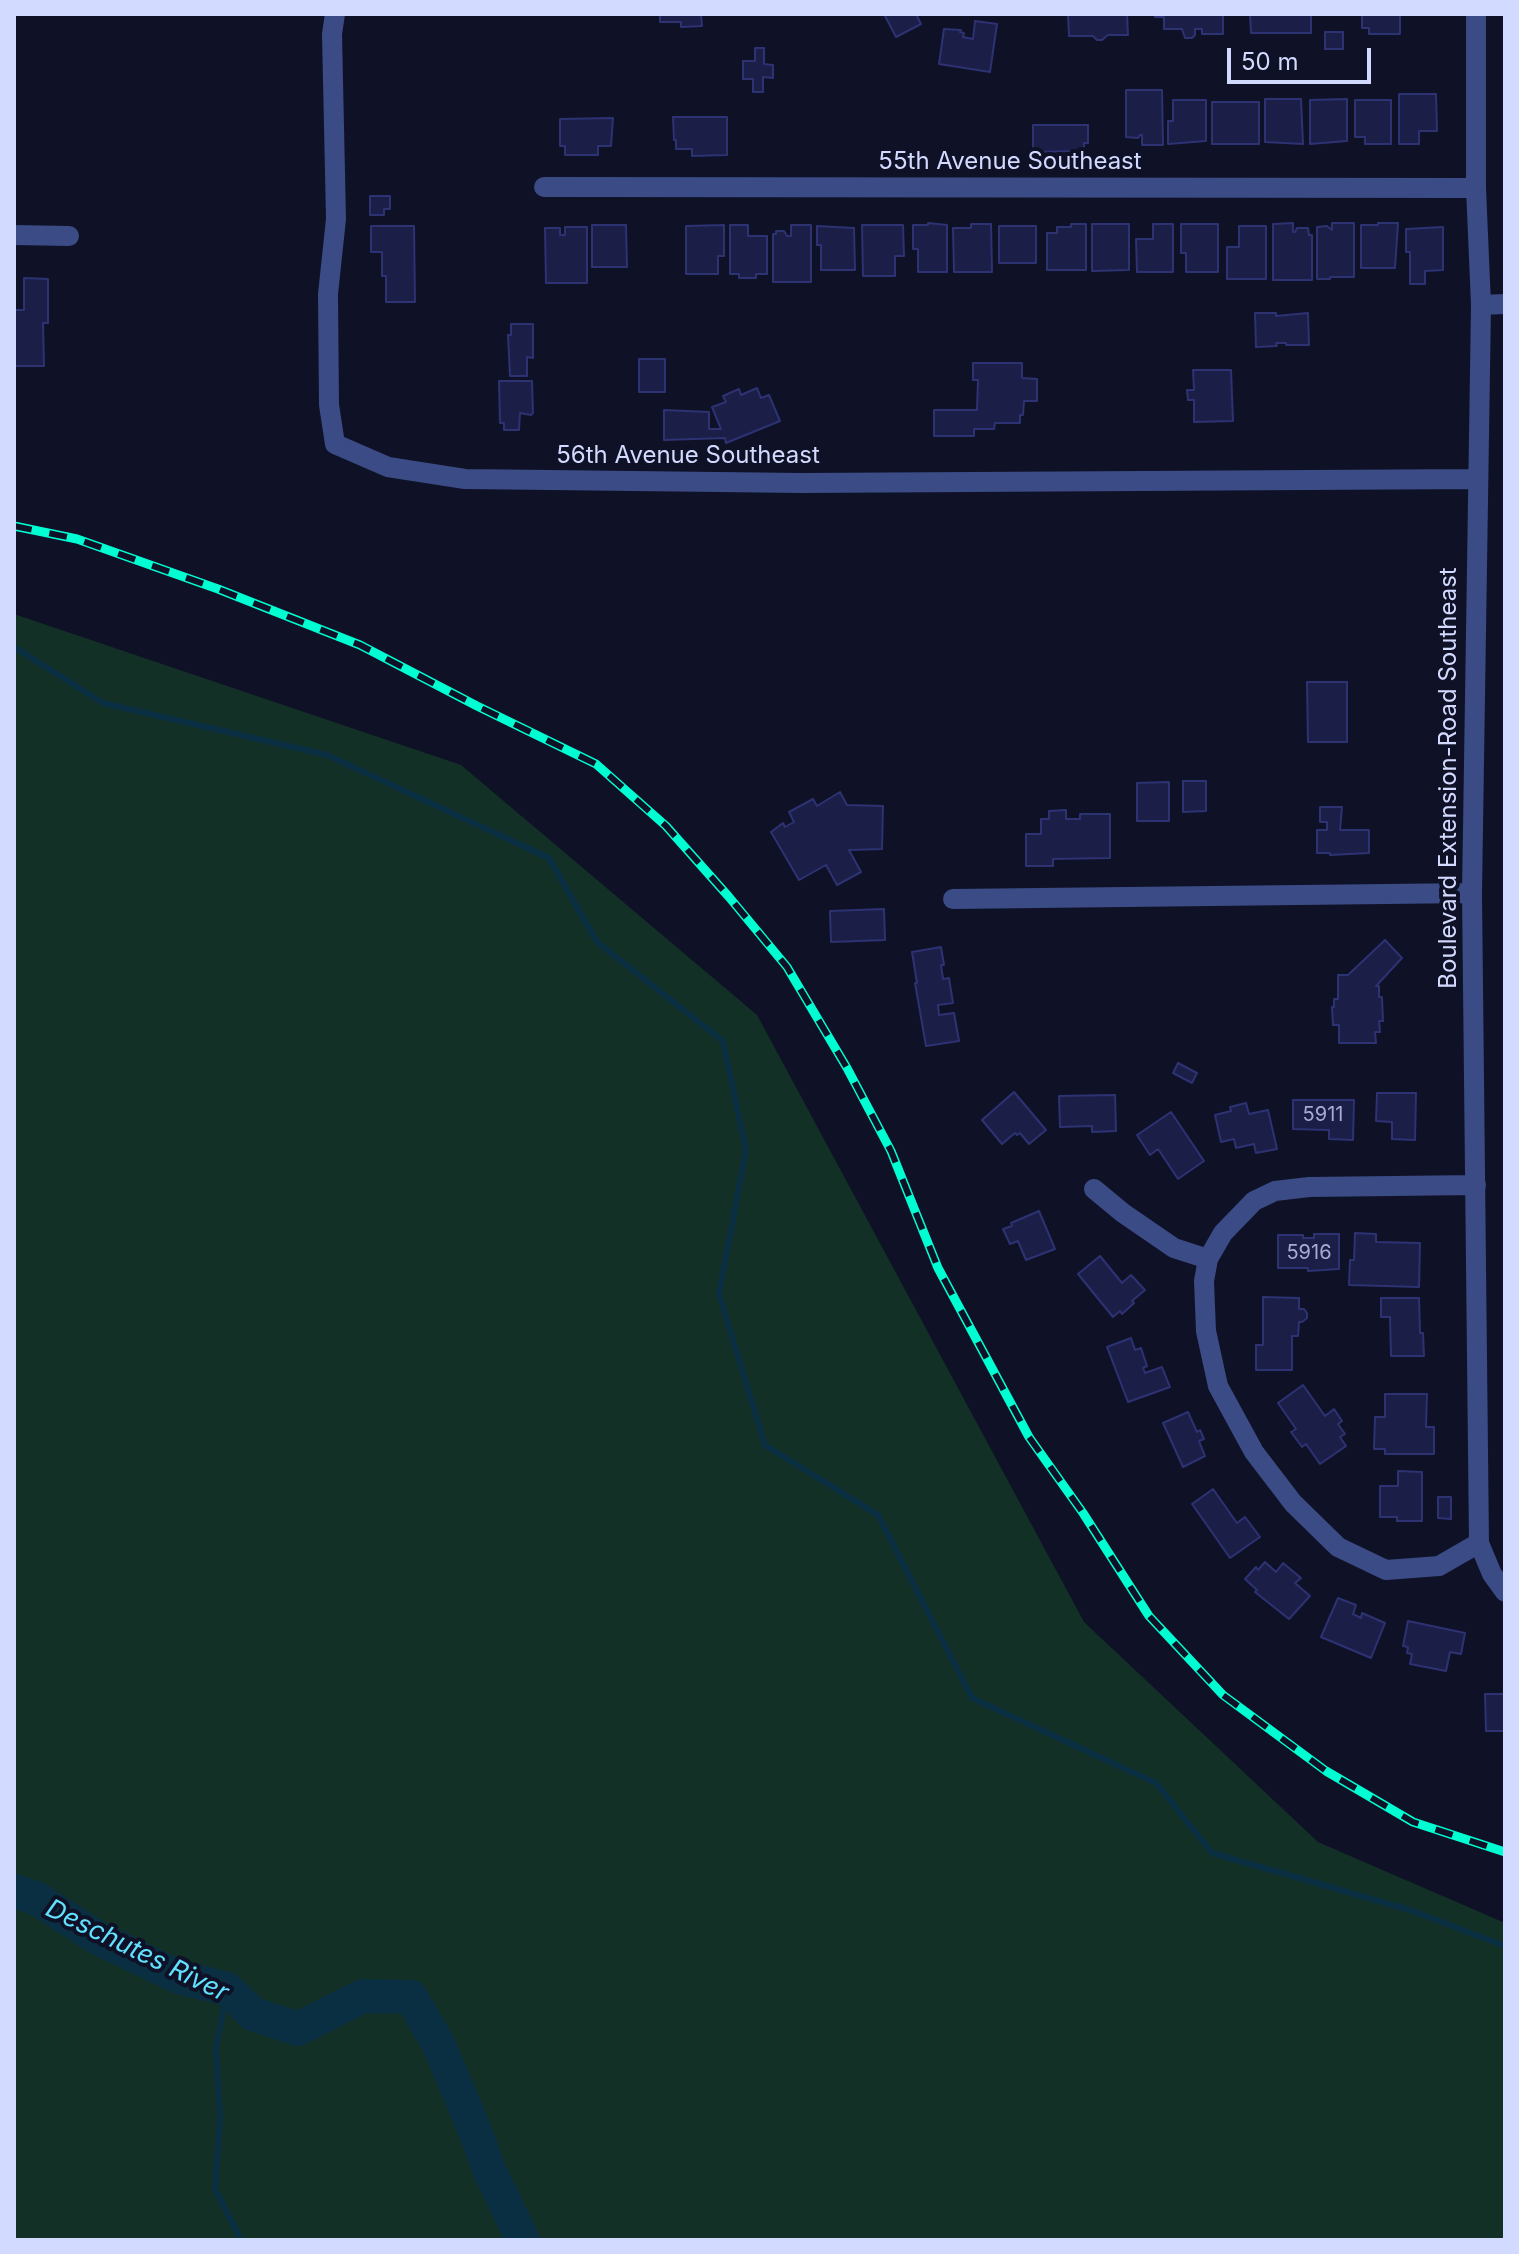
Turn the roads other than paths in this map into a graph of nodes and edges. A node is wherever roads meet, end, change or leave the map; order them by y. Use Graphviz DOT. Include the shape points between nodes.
graph roads {
  1 [pos="335,14"];
  2 [pos="1476,14"];
  3 [pos="544,187"];
  4 [pos="1476,188"];
  5 [pos="14,235"];
  6 [pos="69,236"];
  7 [pos="1505,304"];
  8 [pos="1481,305"];
  9 [pos="1477,479"];
  10 [pos="1472,893"];
  11 [pos="953,899"];
  12 [pos="1476,1185"];
  13 [pos="1094,1189"];
  14 [pos="1208,1259"];
  15 [pos="1479,1543"];
  16 [pos="1505,1592"];
  1 -- 9 [label="street, 56th Avenue Southeast" via="336,219 328,294 329,405 335,444 388,467 465,479 636,482"];
  2 -- 4 [label="street, Boulevard Extension-Road Southeast"];
  3 -- 4 [label="street, 55th Avenue Southeast"];
  4 -- 8 [label="street, Boulevard Extension-Road Southeast"];
  5 -- 6 [label="street"];
  7 -- 8 [label="street"];
  8 -- 9 [label="street, Boulevard Extension-Road Southeast"];
  9 -- 10 [label="street, Boulevard Extension-Road Southeast"];
  10 -- 11 [label="street"];
  10 -- 12 [label="street, Boulevard Extension-Road Southeast"];
  12 -- 14 [label="street" via="1275,1191 1254,1201 1223,1233"];
  12 -- 15 [label="street, Boulevard Extension-Road Southeast"];
  13 -- 14 [label="street" via="1174,1248"];
  14 -- 15 [label="street" via="1206,1331 1218,1386 1254,1452 1293,1503 1338,1547 1386,1570 1439,1566"];
  15 -- 16 [label="street"];
}
